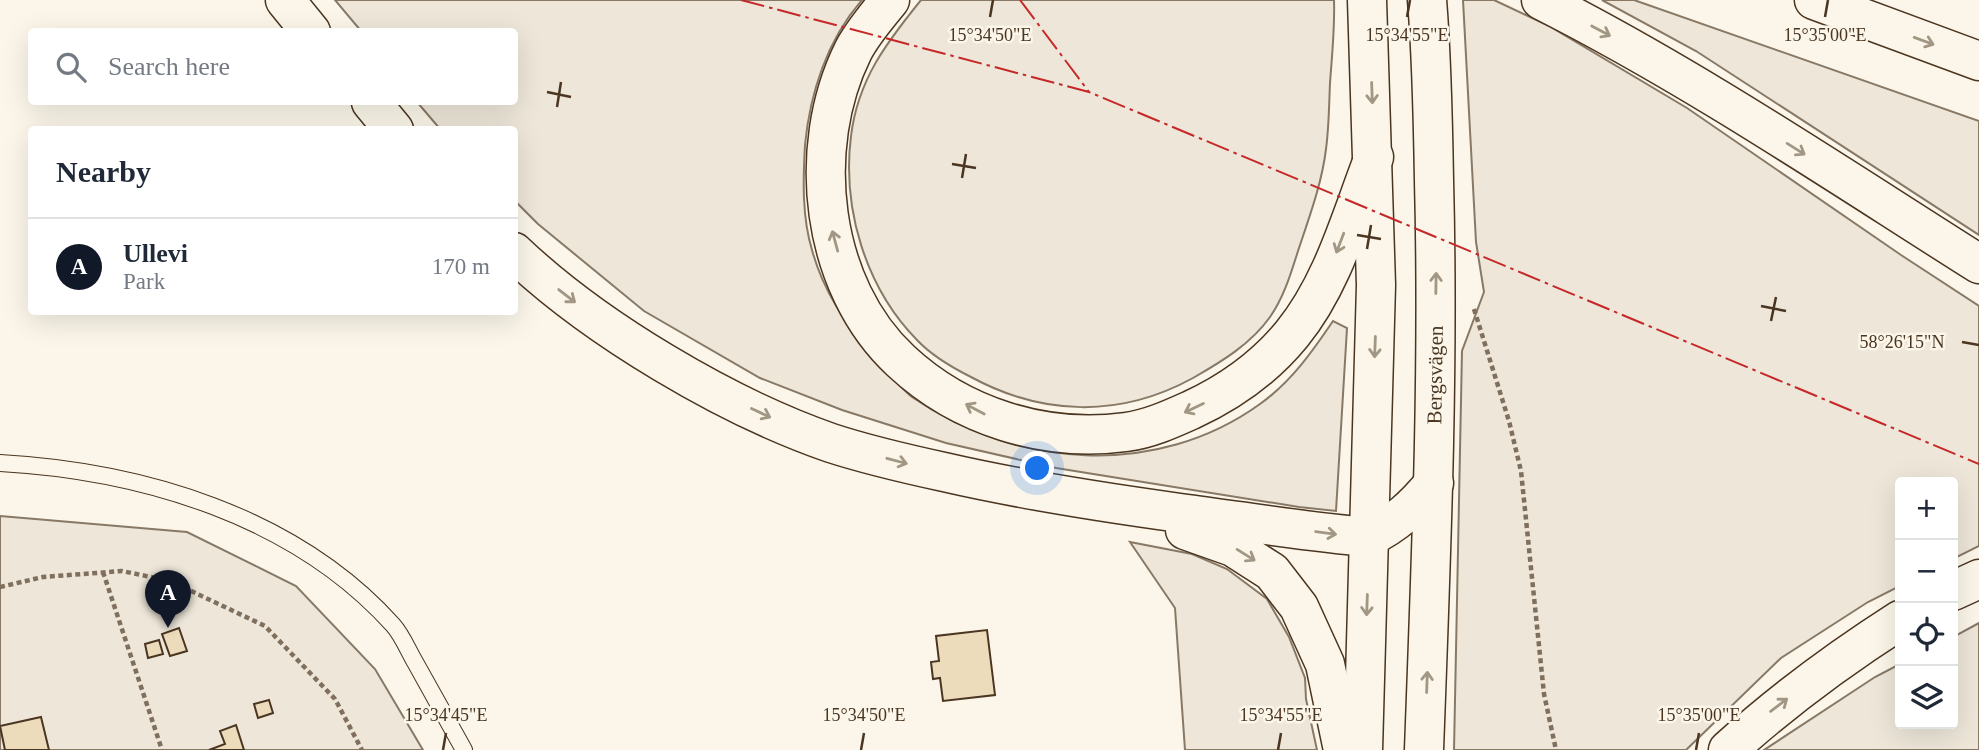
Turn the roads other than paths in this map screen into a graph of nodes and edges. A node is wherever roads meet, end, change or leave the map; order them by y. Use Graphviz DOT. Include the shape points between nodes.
graph roads {
  1 [pos="285,0"];
  2 [pos="890,0"];
  3 [pos="1427,0"];
  4 [pos="1541,0"];
  5 [pos="1814,0"];
  6 [pos="1368,14"];
  7 [pos="308,28"];
  8 [pos="1979,61"];
  9 [pos="373,105"];
  10 [pos="391,126"];
  11 [pos="1374,157"];
  12 [pos="518,255"];
  13 [pos="1979,264"];
  14 [pos="0,463"];
  15 [pos="1434,483"];
  16 [pos="1089,501"];
  17 [pos="1369,537"];
  18 [pos="1979,579"];
  19 [pos="1958,590"];
  20 [pos="1895,623"];
  21 [pos="464,750"];
  22 [pos="1343,750"];
  23 [pos="1363,750"];
  24 [pos="1424,750"];
  25 [pos="1728,750"];
  1 -- 7 [label="main road"];
  11 -- 2 [label="main road, one-way" via="1316,301 1265,363 1199,406 1129,432 1056,434 1023,428 985,415 933,387 900,360 853,294 839,257 827,206 827,130 853,50"];
  15 -- 3 [label="main road, Bergsvägen, one-way" via="1436,266"];
  4 -- 13 [label="main road, one-way" via="1686,80"];
  5 -- 8 [label="main road, one-way"];
  6 -- 11 [label="main road, one-way"];
  9 -- 10 [label="main road"];
  11 -- 17 [label="main road, one-way" via="1376,285"];
  12 -- 16 [label="main road, one-way" via="607,327 763,415 832,443 915,466"];
  14 -- 21 [label="lane" via="118,477 206,503 278,534 340,574 395,627"];
  15 -- 17 [label="main road" via="1390,527"];
  24 -- 15 [label="main road, Bergsvägen, one-way"];
  16 -- 17 [label="main road, one-way"];
  16 -- 22 [label="main road, one-way" via="1233,547 1272,572 1298,607 1325,664"];
  17 -- 23 [label="main road, one-way"];
  18 -- 19 [label="main road"];
  25 -- 20 [label="main road, one-way" via="1792,695"];
}
